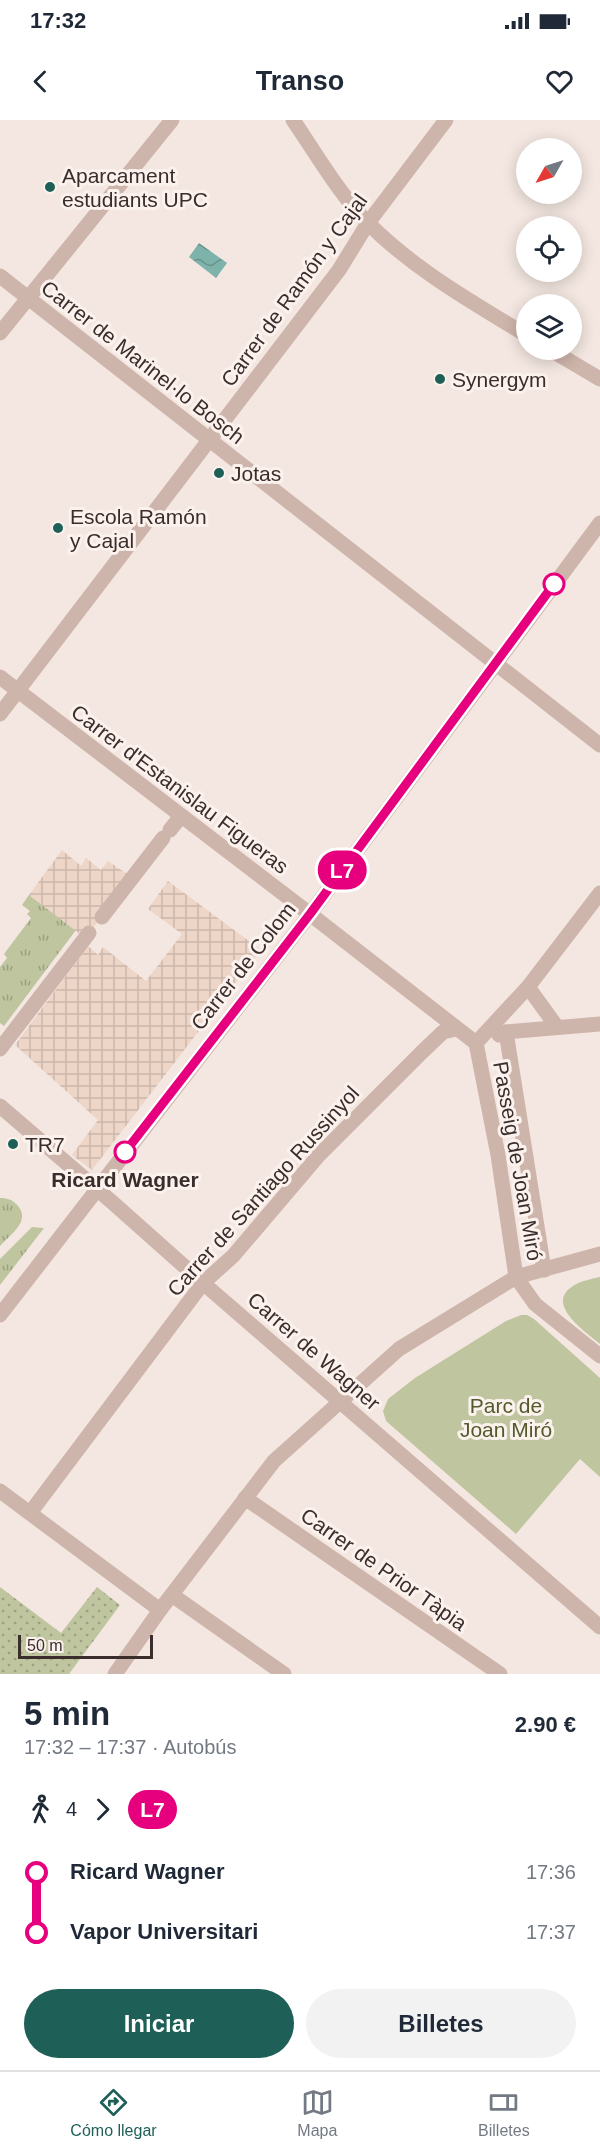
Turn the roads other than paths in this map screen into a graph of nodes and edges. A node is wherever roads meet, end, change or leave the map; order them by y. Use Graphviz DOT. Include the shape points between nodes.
graph roads {
  1 [pos="172,120"];
  2 [pos="293,120"];
  3 [pos="446,120"];
  4 [pos="368,223"];
  5 [pos="0,276"];
  6 [pos="27,298"];
  7 [pos="516,329"];
  8 [pos="0,333"];
  9 [pos="568,360"];
  10 [pos="600,379"];
  11 [pos="208,441"];
  12 [pos="600,523"];
  13 [pos="494,664"];
  14 [pos="0,677"];
  15 [pos="16,692"];
  16 [pos="0,714"];
  17 [pos="600,746"];
  18 [pos="181,816"];
  19 [pos="600,892"];
  20 [pos="310,914"];
  21 [pos="102,917"];
  22 [pos="89,933"];
  23 [pos="528,987"];
  24 [pos="600,1024"];
  25 [pos="557,1027"];
  26 [pos="456,1029"];
  27 [pos="506,1032"];
  28 [pos="476,1043"];
  29 [pos="0,1048"];
  30 [pos="0,1107"];
  31 [pos="97,1188"];
  32 [pos="600,1254"];
  33 [pos="544,1270"];
  34 [pos="516,1277"];
  35 [pos="203,1283"];
  36 [pos="0,1315"];
  37 [pos="600,1356"];
  38 [pos="340,1402"];
  39 [pos="0,1491"];
  40 [pos="245,1498"];
  41 [pos="30,1514"];
  42 [pos="172,1595"];
  43 [pos="160,1610"];
  44 [pos="600,1627"];
  45 [pos="115,1674"];
  46 [pos="284,1674"];
  47 [pos="500,1674"];
  1 -- 6 [label="street"];
  2 -- 4 [label="street"];
  3 -- 4 [label="street, Carrer de Ramón y Cajal"];
  4 -- 7 [label="street" via="443,284"];
  4 -- 11 [label="street, Carrer de Ramón y Cajal" via="339,270"];
  5 -- 6 [label="street, Carrer de Marinel·lo Bosch"];
  6 -- 8 [label="street"];
  6 -- 11 [label="street, Carrer de Marinel·lo Bosch"];
  9 -- 10 [label="street"];
  11 -- 13 [label="street, Carrer de Marinel·lo Bosch"];
  11 -- 15 [label="street, Carrer de Ramón y Cajal"];
  12 -- 13 [label="street, Carrer de Colom"];
  13 -- 17 [label="street, Carrer de Marinel·lo Bosch"];
  13 -- 20 [label="street, Carrer de Colom"];
  14 -- 15 [label="street, Carrer d'Estanislau Figueras"];
  15 -- 16 [label="street, Carrer de Ramón y Cajal"];
  15 -- 18 [label="street, Carrer d'Estanislau Figueras"];
  18 -- 20 [label="street, Carrer d'Estanislau Figueras"];
  18 -- 21 [label="street"];
  19 -- 23 [label="street"];
  20 -- 26 [label="street, Carrer d'Estanislau Figueras"];
  20 -- 31 [label="street, Carrer de Colom"];
  22 -- 29 [label="street"];
  23 -- 25 [label="street"];
  23 -- 28 [label="street"];
  24 -- 25 [label="street"];
  25 -- 27 [label="street"];
  26 -- 28 [label="street, Carrer d'Estanislau Figueras"];
  26 -- 35 [label="street, Carrer de Santiago Russinyol" via="443,1032 405,1068 319,1155 233,1256"];
  27 -- 28 [label="street"];
  27 -- 33 [label="street, Passeig de Joan Miró"];
  28 -- 34 [label="street, Passeig de Joan Miró"];
  30 -- 31 [label="street, Carrer de Wagner"];
  31 -- 35 [label="street, Carrer de Wagner"];
  31 -- 36 [label="street, Carrer de Colom"];
  32 -- 33 [label="street"];
  33 -- 34 [label="street"];
  34 -- 37 [label="street, Passeig de Joan Miró" via="535,1304"];
  34 -- 38 [label="street" via="399,1349"];
  35 -- 38 [label="street, Carrer de Wagner"];
  35 -- 41 [label="street, Carrer de Santiago Russinyol"];
  38 -- 40 [label="street" via="274,1461"];
  38 -- 44 [label="street, Carrer de Wagner"];
  39 -- 41 [label="street"];
  40 -- 42 [label="street"];
  40 -- 47 [label="street, Carrer de Prior Tàpia"];
  41 -- 43 [label="street"];
  42 -- 43 [label="street"];
  42 -- 46 [label="street"];
  43 -- 45 [label="street"];
}
